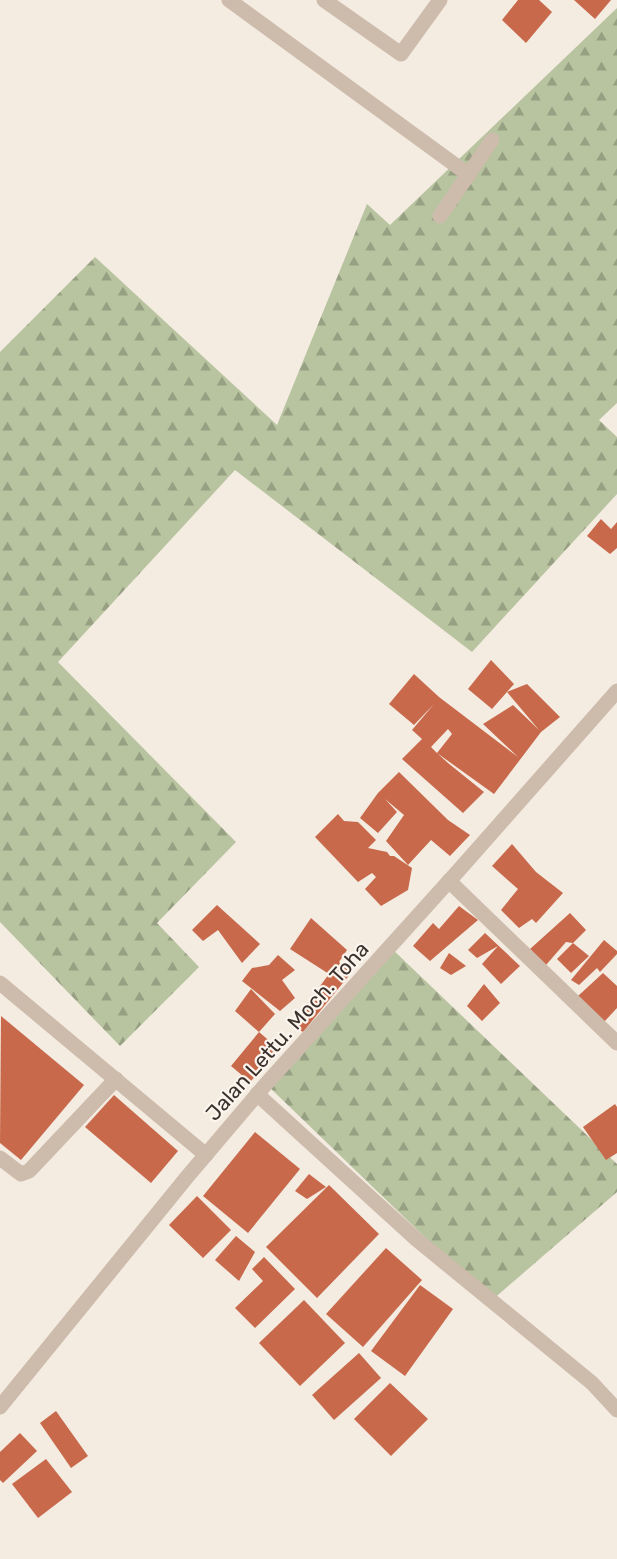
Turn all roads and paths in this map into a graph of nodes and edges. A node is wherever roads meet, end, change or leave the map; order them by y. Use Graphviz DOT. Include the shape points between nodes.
graph roads {
  1 [pos="229,0"];
  2 [pos="324,0"];
  3 [pos="440,0"];
  4 [pos="492,140"];
  5 [pos="469,175"];
  6 [pos="440,216"];
  7 [pos="617,691"];
  8 [pos="449,881"];
  9 [pos="0,983"];
  10 [pos="617,1043"];
  11 [pos="116,1079"];
  12 [pos="258,1094"];
  13 [pos="206,1155"];
  14 [pos="0,1158"];
  15 [pos="0,1407"];
  16 [pos="616,1407"];
  1 -- 5 [label="street"];
  2 -- 3 [label="street" via="401,54"];
  4 -- 5 [label="street"];
  5 -- 6 [label="street"];
  7 -- 8 [label="street, Jalan Lettu. Moch. Toha"];
  8 -- 10 [label="street"];
  8 -- 12 [label="street, Jalan Lettu. Moch. Toha"];
  9 -- 11 [label="street"];
  11 -- 13 [label="street"];
  11 -- 14 [label="street" via="29,1171 21,1174"];
  12 -- 13 [label="street, Jalan Lettu. Moch. Toha"];
  12 -- 16 [label="street" via="416,1239"];
  13 -- 15 [label="street, Jalan Lettu. Moch. Toha"];
}
